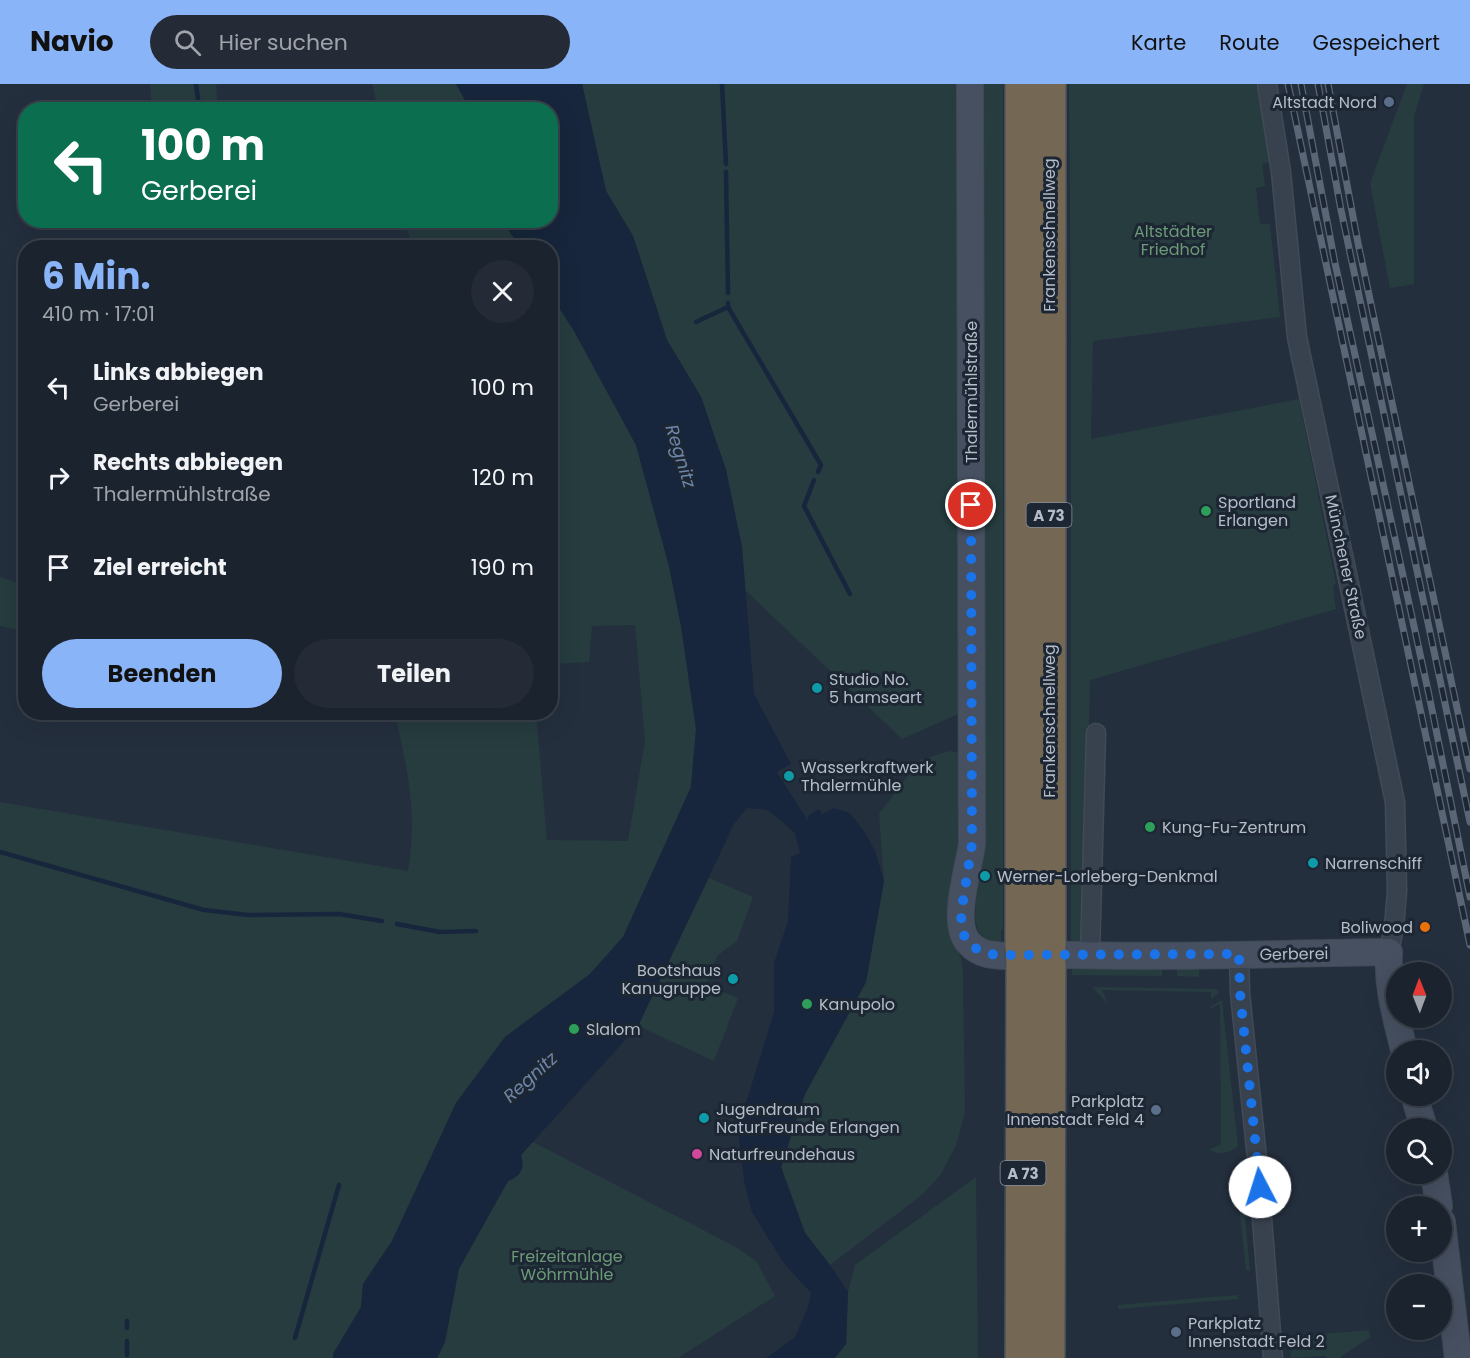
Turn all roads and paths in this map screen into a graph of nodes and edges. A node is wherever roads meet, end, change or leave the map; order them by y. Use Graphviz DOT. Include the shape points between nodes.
graph roads {
  1 [pos="970,84"];
  2 [pos="1022,84"];
  3 [pos="1049,84"];
  4 [pos="1266,84"];
  5 [pos="1096,733"];
  6 [pos="973,947"];
  7 [pos="1389,952"];
  8 [pos="1239,954"];
  9 [pos="1090,956"];
  10 [pos="1036,968"];
  11 [pos="1402,1040"];
  12 [pos="1447,1262"];
  13 [pos="1048,1317"];
  14 [pos="1022,1358"];
  15 [pos="1048,1358"];
  16 [pos="1057,1358"];
  17 [pos="1273,1358"];
  18 [pos="1458,1358"];
  1 -- 6 [label="main road, Thalermühlstraße" via="972,844 961,914 962,930"];
  2 -- 10 [label="highway, Frankenschnellweg / A 73"];
  3 -- 10 [label="highway, Frankenschnellweg / A 73"];
  4 -- 7 [label="street, Münchener Straße" via="1281,172 1297,337 1395,802 1397,891"];
  5 -- 9 [label="street"];
  6 -- 9 [label="main road, Gerberei" via="988,954"];
  7 -- 8 [label="main road, Gerberei"];
  7 -- 11 [label="main road, Münchener Straße" via="1389,989"];
  8 -- 9 [label="main road, Gerberei"];
  8 -- 17 [label="street"];
  10 -- 13 [label="highway, Frankenschnellweg / A 73"];
  10 -- 14 [label="highway, Frankenschnellweg / A 73"];
  12 -- 18 [label="main road"];
  13 -- 15 [label="highway, Frankenschnellweg / A 73"];
  13 -- 16 [label="highway"];
}
